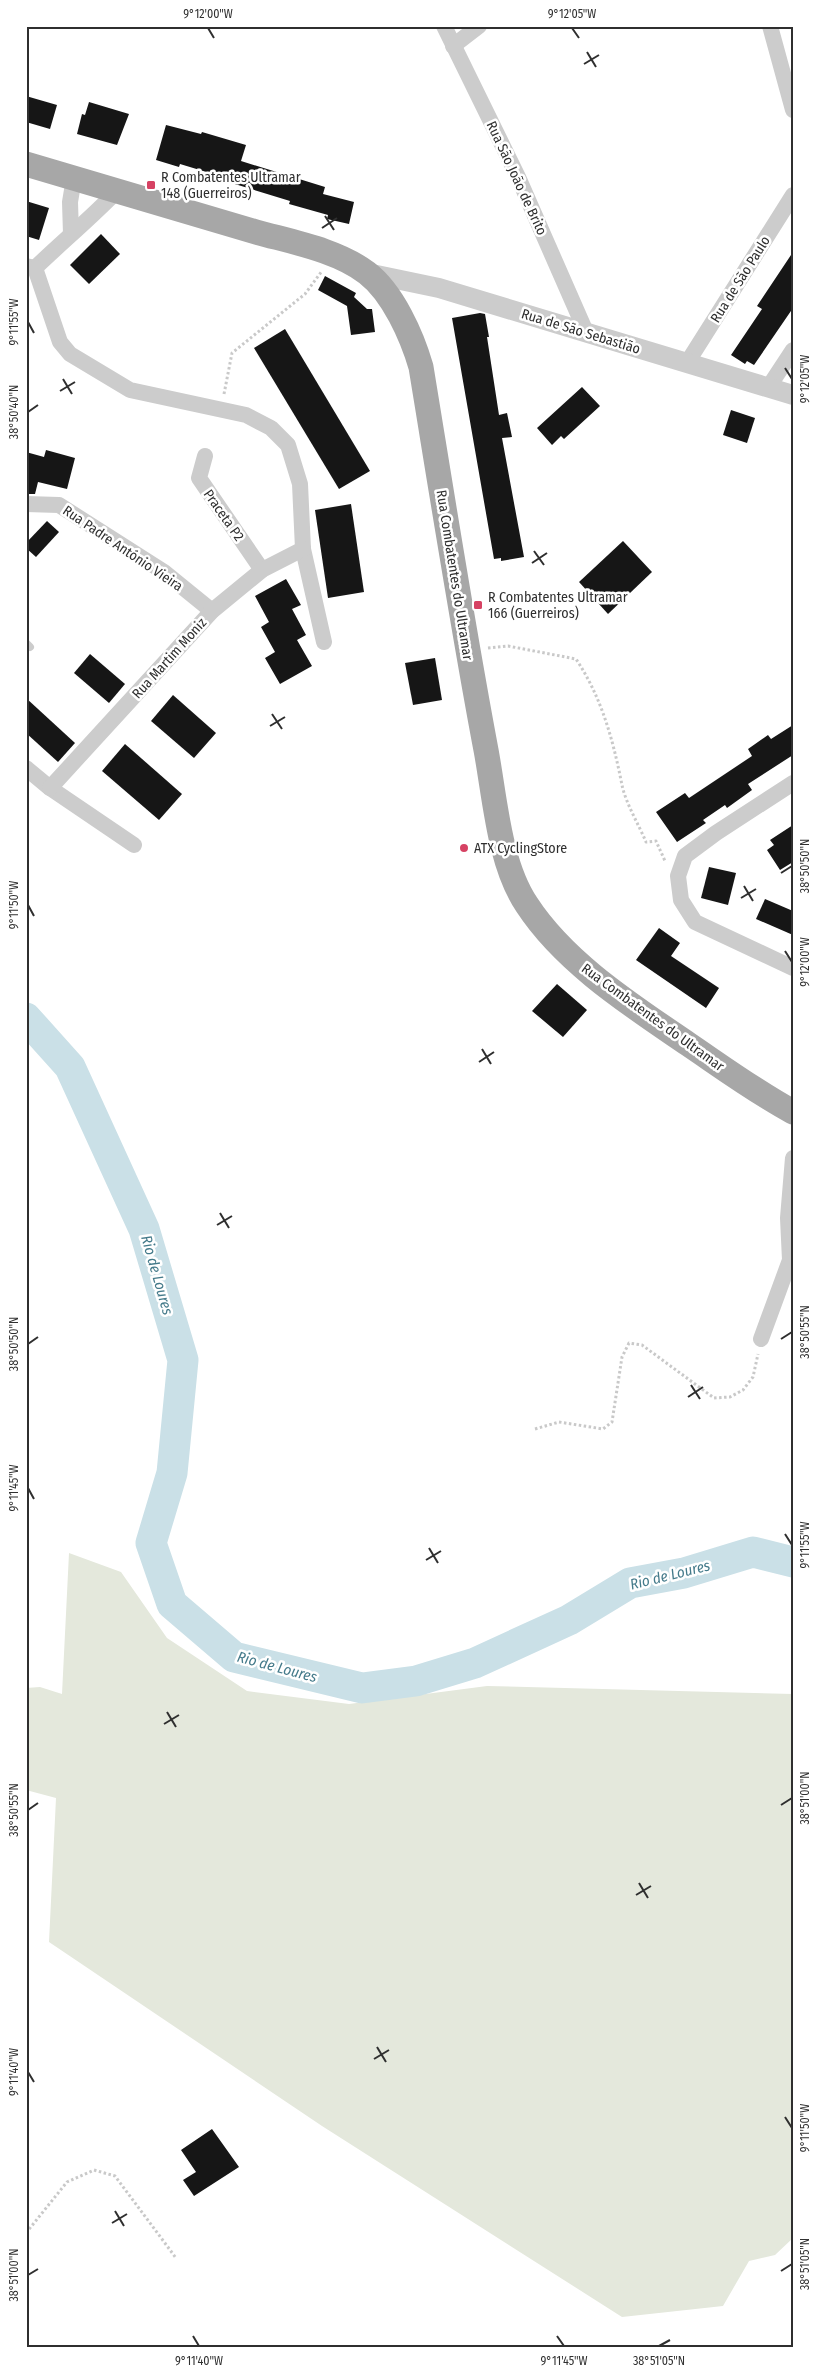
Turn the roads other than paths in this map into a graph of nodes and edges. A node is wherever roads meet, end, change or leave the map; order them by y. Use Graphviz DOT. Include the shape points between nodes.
graph roads {
  1 [pos="444,26"];
  2 [pos="480,26"];
  3 [pos="770,26"];
  4 [pos="453,46"];
  5 [pos="793,110"];
  6 [pos="26,164"];
  7 [pos="74,178"];
  8 [pos="117,191"];
  9 [pos="793,195"];
  10 [pos="71,234"];
  11 [pos="31,267"];
  12 [pos="367,273"];
  13 [pos="586,332"];
  14 [pos="793,350"];
  15 [pos="687,363"];
  16 [pos="768,388"];
  17 [pos="793,396"];
  18 [pos="205,456"];
  19 [pos="26,504"];
  20 [pos="303,549"];
  21 [pos="262,570"];
  22 [pos="212,611"];
  23 [pos="324,642"];
  24 [pos="26,768"];
  25 [pos="793,783"];
  26 [pos="50,788"];
  27 [pos="134,845"];
  28 [pos="793,968"];
  29 [pos="793,1112"];
  30 [pos="793,1158"];
  31 [pos="762,1339"];
  1 -- 4 [label="street, Rua São João de Brito"];
  2 -- 4 [label="street"];
  3 -- 5 [label="street"];
  4 -- 13 [label="street, Rua São João de Brito" via="518,177"];
  6 -- 7 [label="main road, Rua Combatentes do Ultramar"];
  7 -- 8 [label="main road, Rua Combatentes do Ultramar"];
  7 -- 10 [label="street" via="70,202"];
  8 -- 10 [label="street" via="90,220"];
  8 -- 12 [label="main road, Rua Combatentes do Ultramar" via="333,256"];
  9 -- 15 [label="street, Rua de São Paulo"];
  10 -- 11 [label="street"];
  11 -- 20 [label="street" via="60,342 70,354 130,390 246,415 271,428 288,446 300,484"];
  12 -- 13 [label="street, Rua de São Sebastião" via="439,288"];
  12 -- 29 [label="main road, Rua Combatentes do Ultramar" via="404,322 420,367 467,650 504,846 526,904 551,939 646,1016"];
  13 -- 15 [label="street, Rua de São Sebastião"];
  14 -- 16 [label="street"];
  15 -- 16 [label="street, Rua de São Sebastião"];
  16 -- 17 [label="street, Rua de São Sebastião"];
  18 -- 21 [label="street, Praceta P2" via="199,478"];
  19 -- 22 [label="street, Rua Padre António Vieira" via="59,505 164,572"];
  20 -- 21 [label="street, Rua Martim Moniz"];
  20 -- 23 [label="street"];
  21 -- 22 [label="street, Rua Martim Moniz"];
  22 -- 26 [label="street, Rua Martim Moniz"];
  24 -- 26 [label="street"];
  25 -- 28 [label="street" via="685,856 678,876 681,900 695,922"];
  26 -- 27 [label="street"];
  30 -- 31 [label="street" via="788,1218 790,1260"];
}
